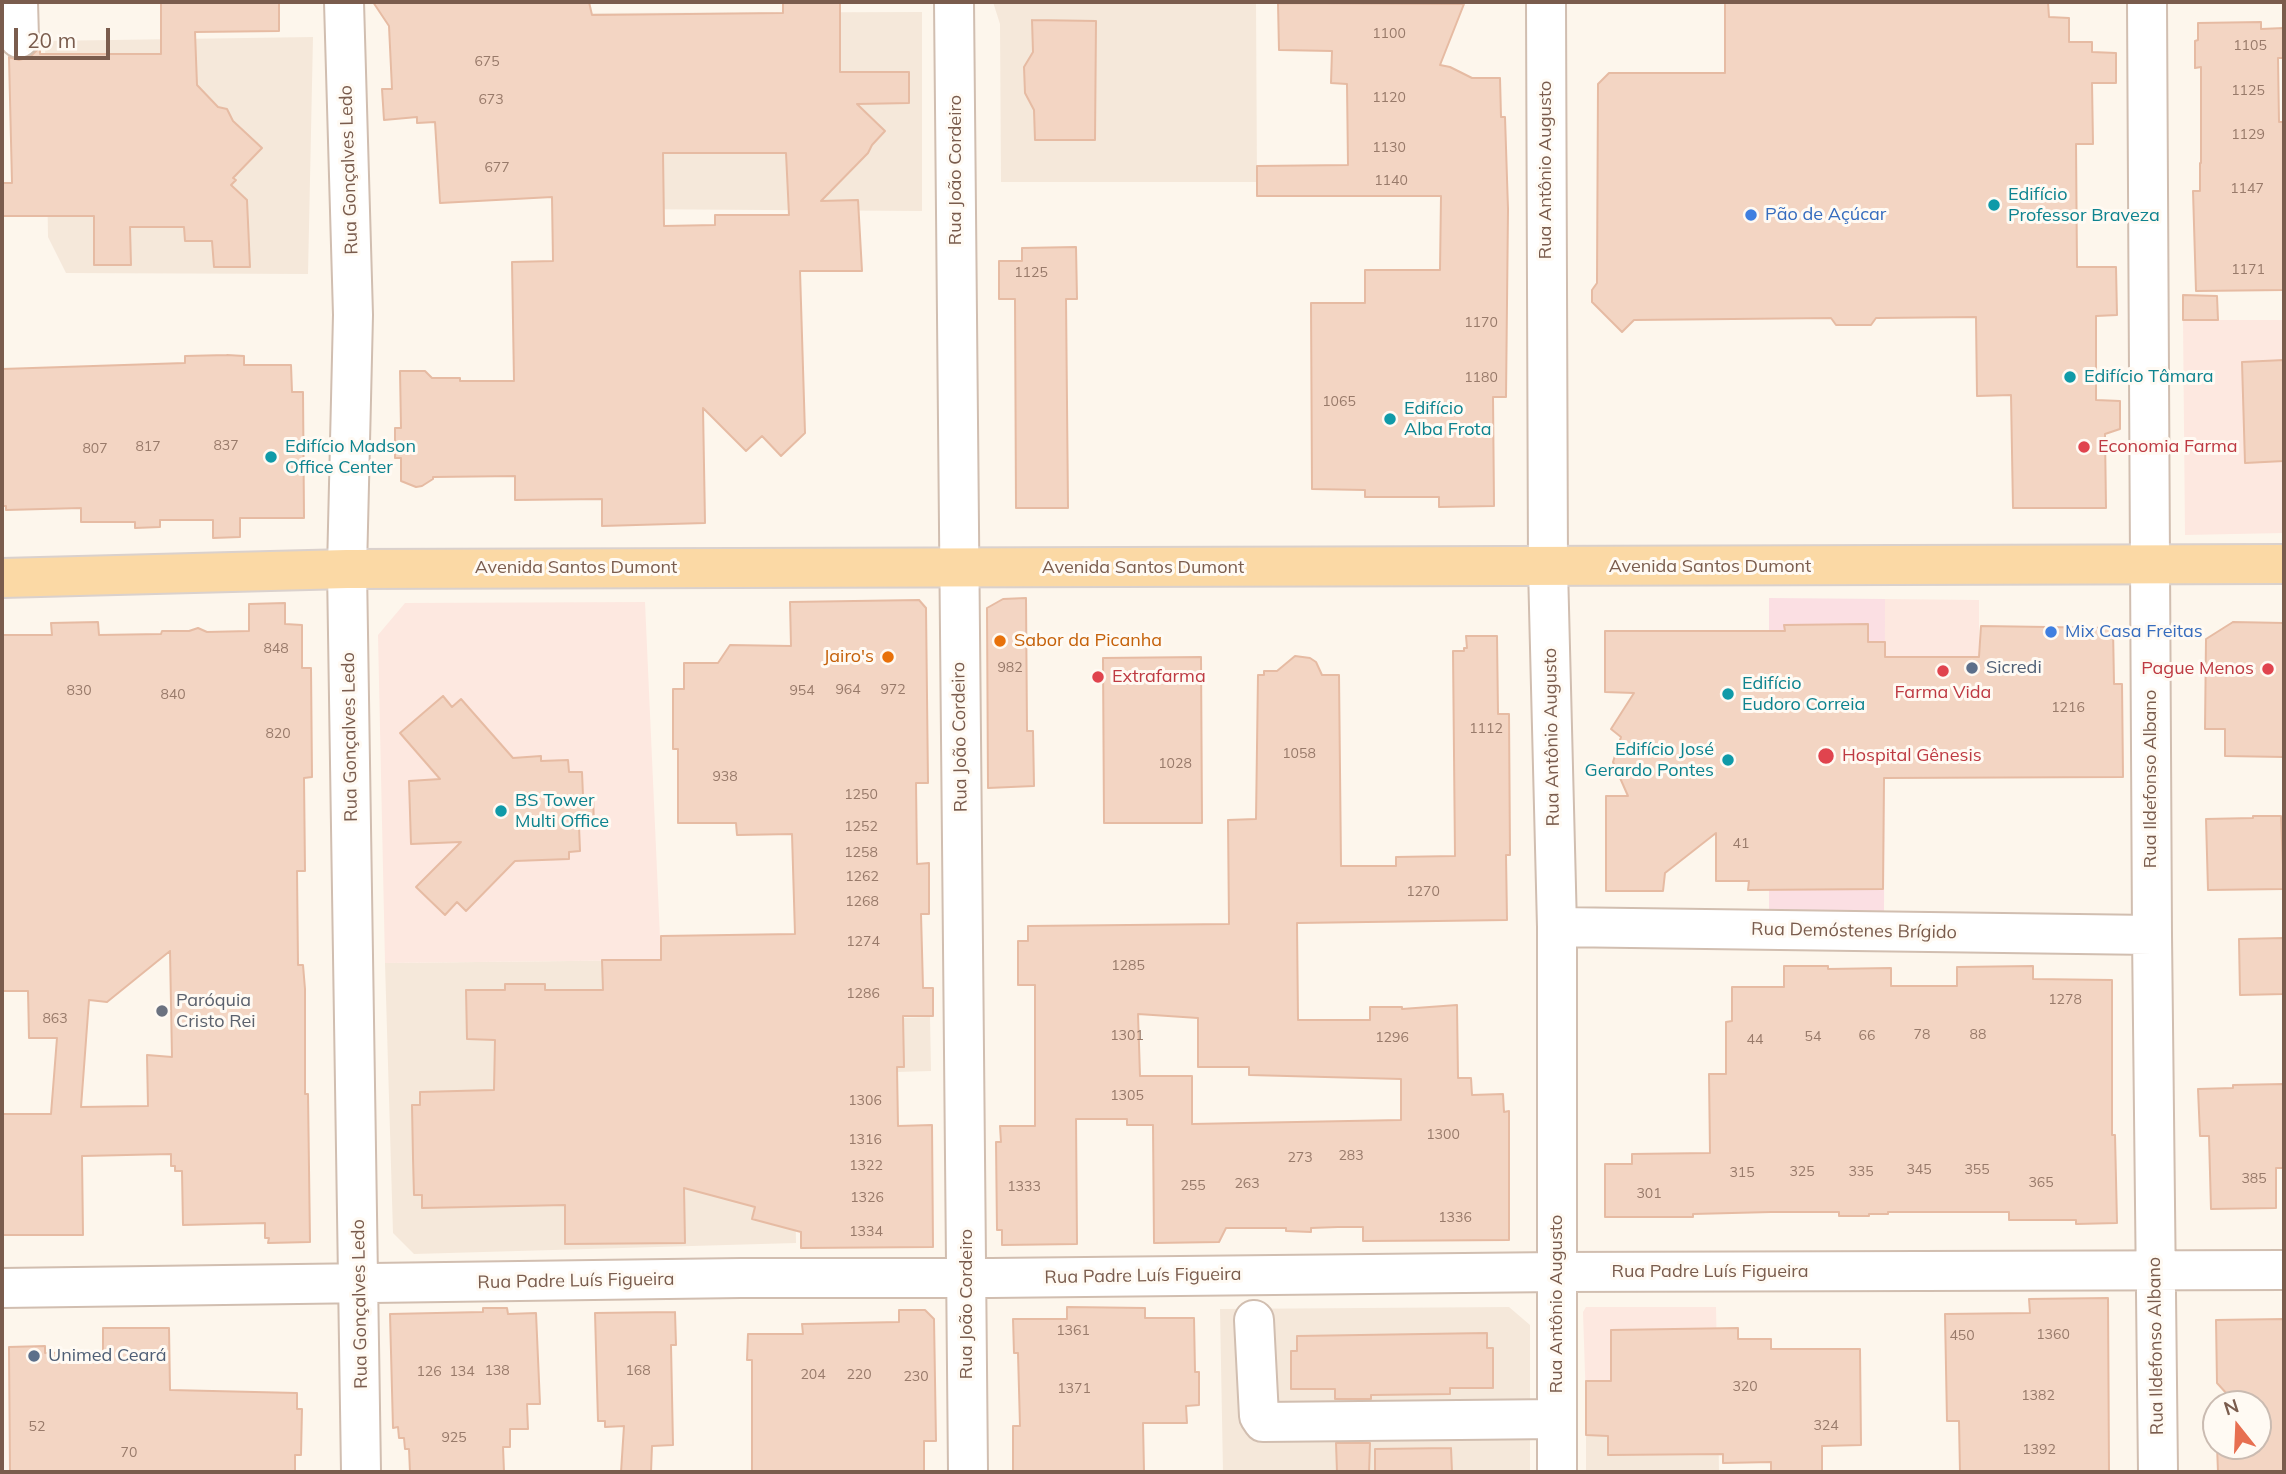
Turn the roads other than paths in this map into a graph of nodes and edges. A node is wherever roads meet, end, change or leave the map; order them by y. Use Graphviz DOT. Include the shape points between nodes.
graph roads {
  1 [pos="344,2"];
  2 [pos="954,2"];
  3 [pos="1546,2"];
  4 [pos="2147,2"];
  5 [pos="2150,564"];
  6 [pos="2284,564"];
  7 [pos="959,568"];
  8 [pos="1548,568"];
  9 [pos="346,569"];
  10 [pos="2,578"];
  11 [pos="1557,927"];
  12 [pos="2152,935"];
  13 [pos="2284,1270"];
  14 [pos="2155,1271"];
  15 [pos="1558,1272"];
  16 [pos="967,1278"];
  17 [pos="360,1283"];
  18 [pos="2,1288"];
  19 [pos="1254,1320"];
  20 [pos="1557,1419"];
  21 [pos="361,1472"];
  22 [pos="968,1472"];
  23 [pos="1557,1472"];
  24 [pos="2158,1472"];
  1 -- 9 [label="street, Rua Gonçalves Ledo" via="353,315"];
  2 -- 7 [label="street, Rua João Cordeiro"];
  3 -- 8 [label="street, Rua Antônio Augusto"];
  4 -- 5 [label="street, Rua Ildefonso Albano"];
  5 -- 6 [label="main road, Avenida Santos Dumont"];
  5 -- 8 [label="main road, Avenida Santos Dumont"];
  5 -- 12 [label="street, Rua Ildefonso Albano"];
  7 -- 8 [label="main road, Avenida Santos Dumont"];
  7 -- 9 [label="main road, Avenida Santos Dumont"];
  7 -- 16 [label="street, Rua João Cordeiro"];
  8 -- 11 [label="street, Rua Antônio Augusto"];
  9 -- 10 [label="main road, Avenida Santos Dumont"];
  9 -- 17 [label="street, Rua Gonçalves Ledo"];
  11 -- 12 [label="street, Rua Demóstenes Brígido"];
  11 -- 15 [label="street, Rua Antônio Augusto"];
  12 -- 14 [label="street, Rua Ildefonso Albano"];
  13 -- 14 [label="street, Rua Padre Luís Figueira"];
  14 -- 15 [label="street, Rua Padre Luís Figueira"];
  14 -- 24 [label="street, Rua Ildefonso Albano"];
  15 -- 16 [label="street, Rua Padre Luís Figueira"];
  15 -- 20 [label="street, Rua Antônio Augusto"];
  16 -- 17 [label="street, Rua Padre Luís Figueira"];
  16 -- 22 [label="street, Rua João Cordeiro"];
  17 -- 18 [label="street, Rua Padre Luís Figueira"];
  17 -- 21 [label="street, Rua Gonçalves Ledo"];
  19 -- 20 [label="street" via="1263,1422"];
  20 -- 23 [label="street, Rua Antônio Augusto"];
}
